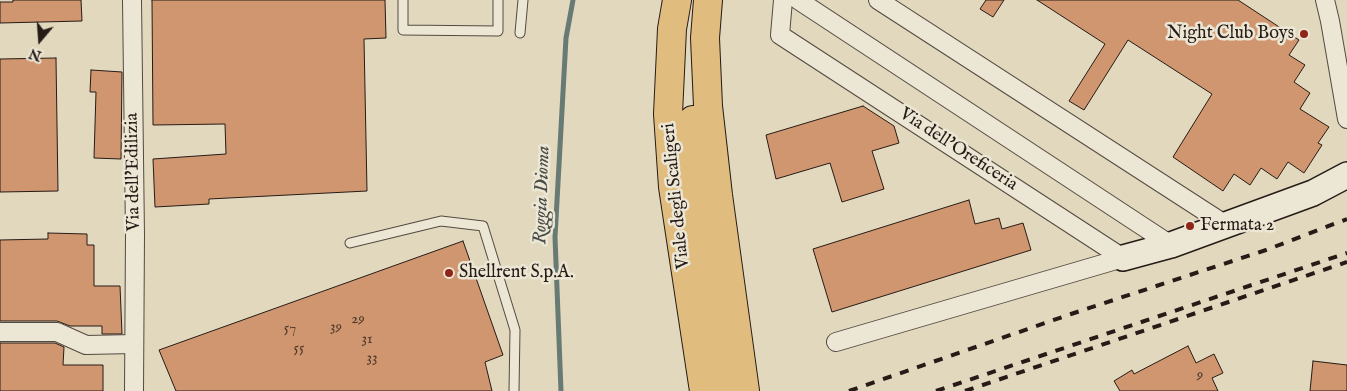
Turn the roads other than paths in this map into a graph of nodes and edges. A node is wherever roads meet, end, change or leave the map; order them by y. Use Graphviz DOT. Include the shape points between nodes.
graph roads {
  1 [pos="132,0"];
  2 [pos="403,0"];
  3 [pos="498,0"];
  4 [pos="523,0"];
  5 [pos="677,0"];
  6 [pos="700,0"];
  7 [pos="708,0"];
  8 [pos="783,0"];
  9 [pos="798,0"];
  10 [pos="878,0"];
  11 [pos="1324,0"];
  12 [pos="520,33"];
  13 [pos="1347,120"];
  14 [pos="1347,175"];
  15 [pos="1226,225"];
  16 [pos="350,244"];
  17 [pos="1171,245"];
  18 [pos="1123,258"];
  19 [pos="0,332"];
  20 [pos="836,342"];
  21 [pos="134,344"];
  22 [pos="134,391"];
  23 [pos="514,391"];
  24 [pos="704,391"];
  25 [pos="724,391"];
  26 [pos="745,391"];
  1 -- 21 [label="street, Via dell'Edilizia"];
  2 -- 3 [label="lane" via="404,30 498,30"];
  4 -- 12 [label="lane"];
  5 -- 24 [label="highway, Viale degli Scaligeri" via="672,29 668,114 673,187"];
  6 -- 25 [label="highway, Viale degli Scaligeri" via="695,31 692,104 696,183"];
  7 -- 26 [label="highway" via="705,38 708,106"];
  8 -- 18 [label="street, Via dell'Oreficeria" via="780,35"];
  9 -- 17 [label="street"];
  10 -- 15 [label="street"];
  11 -- 13 [label="street"];
  14 -- 15 [label="street" via="1314,194"];
  15 -- 17 [label="street"];
  16 -- 23 [label="lane" via="441,221 483,226 515,330"];
  17 -- 18 [label="street"];
  18 -- 20 [label="street"];
  19 -- 21 [label="street" via="57,332 86,344"];
  21 -- 22 [label="street, Via dell'Edilizia"];
}
